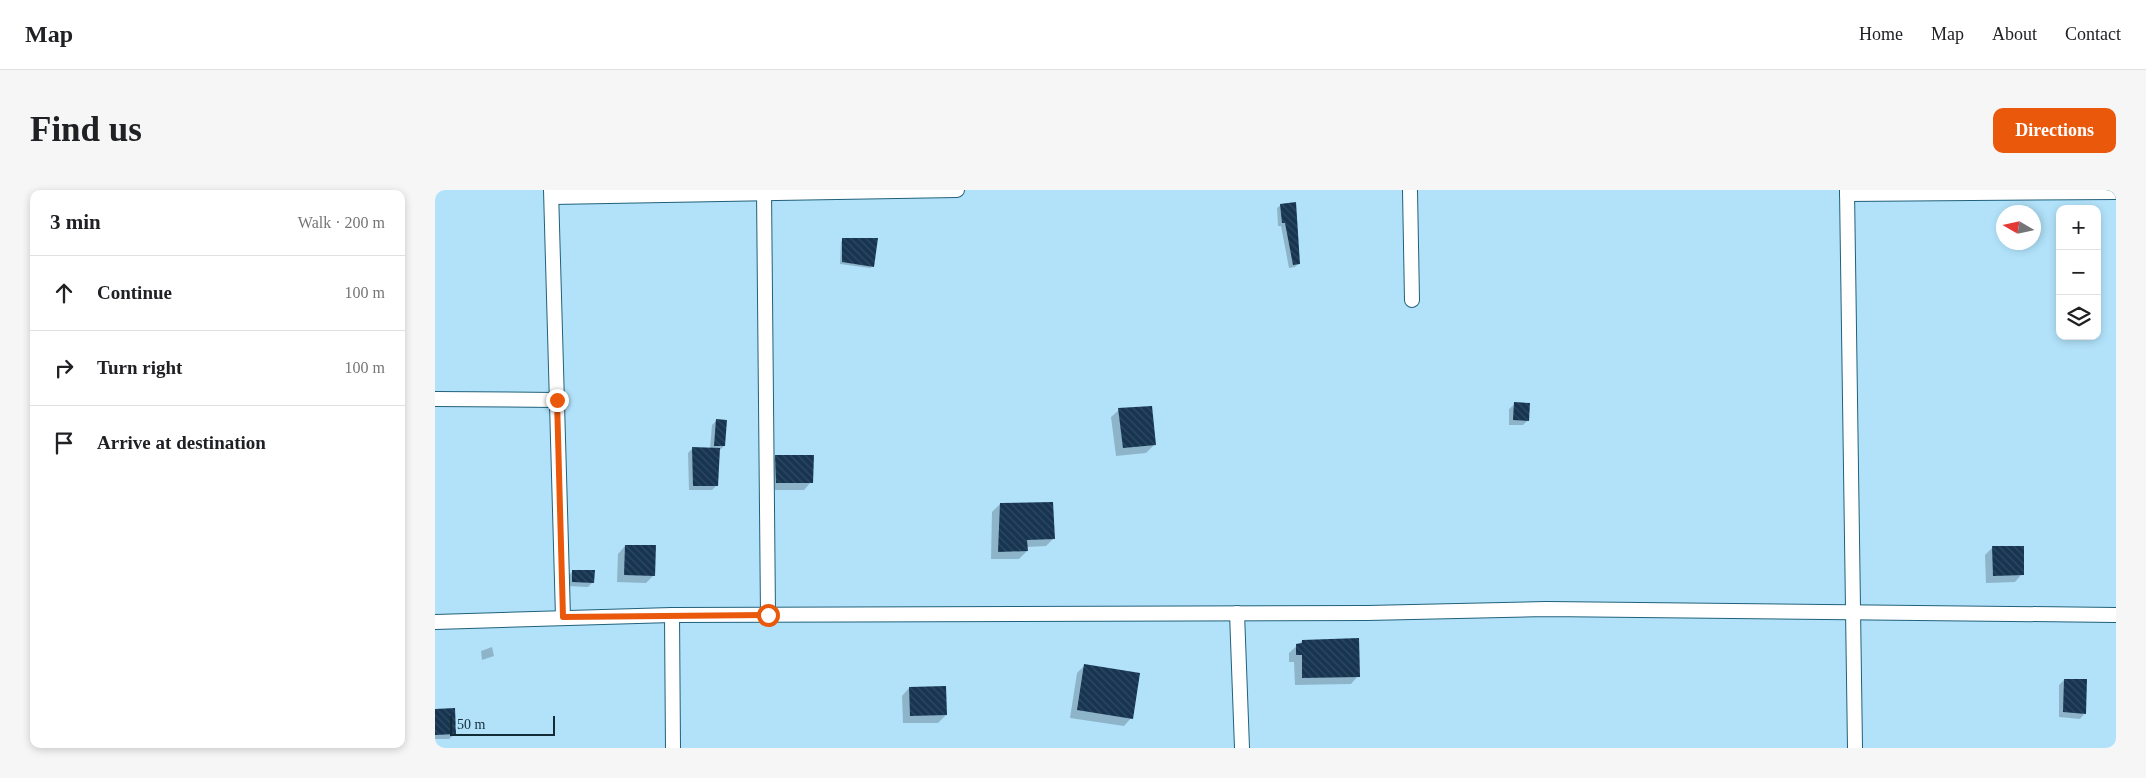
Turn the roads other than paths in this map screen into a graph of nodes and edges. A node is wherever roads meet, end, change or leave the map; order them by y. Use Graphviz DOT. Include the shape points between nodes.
graph roads {
  1 [pos="957,190"];
  2 [pos="1410,190"];
  3 [pos="764,192"];
  4 [pos="1847,192"];
  5 [pos="2116,192"];
  6 [pos="551,194"];
  7 [pos="1412,300"];
  8 [pos="435,399"];
  9 [pos="557,400"];
  10 [pos="1237,613"];
  11 [pos="1855,614"];
  12 [pos="672,615"];
  13 [pos="768,615"];
  14 [pos="2116,615"];
  15 [pos="563,617"];
  16 [pos="435,622"];
  17 [pos="673,748"];
  18 [pos="1242,748"];
  19 [pos="1855,748"];
  1 -- 3 [label="street"];
  2 -- 7 [label="street"];
  3 -- 6 [label="street"];
  3 -- 13 [label="street"];
  4 -- 5 [label="street"];
  4 -- 11 [label="street"];
  6 -- 9 [label="street"];
  8 -- 9 [label="street"];
  9 -- 15 [label="street"];
  10 -- 11 [label="street" via="1546,610"];
  10 -- 13 [label="street"];
  10 -- 18 [label="street"];
  11 -- 14 [label="street"];
  11 -- 19 [label="street"];
  12 -- 13 [label="street"];
  12 -- 15 [label="street"];
  12 -- 17 [label="street"];
  15 -- 16 [label="street"];
}
